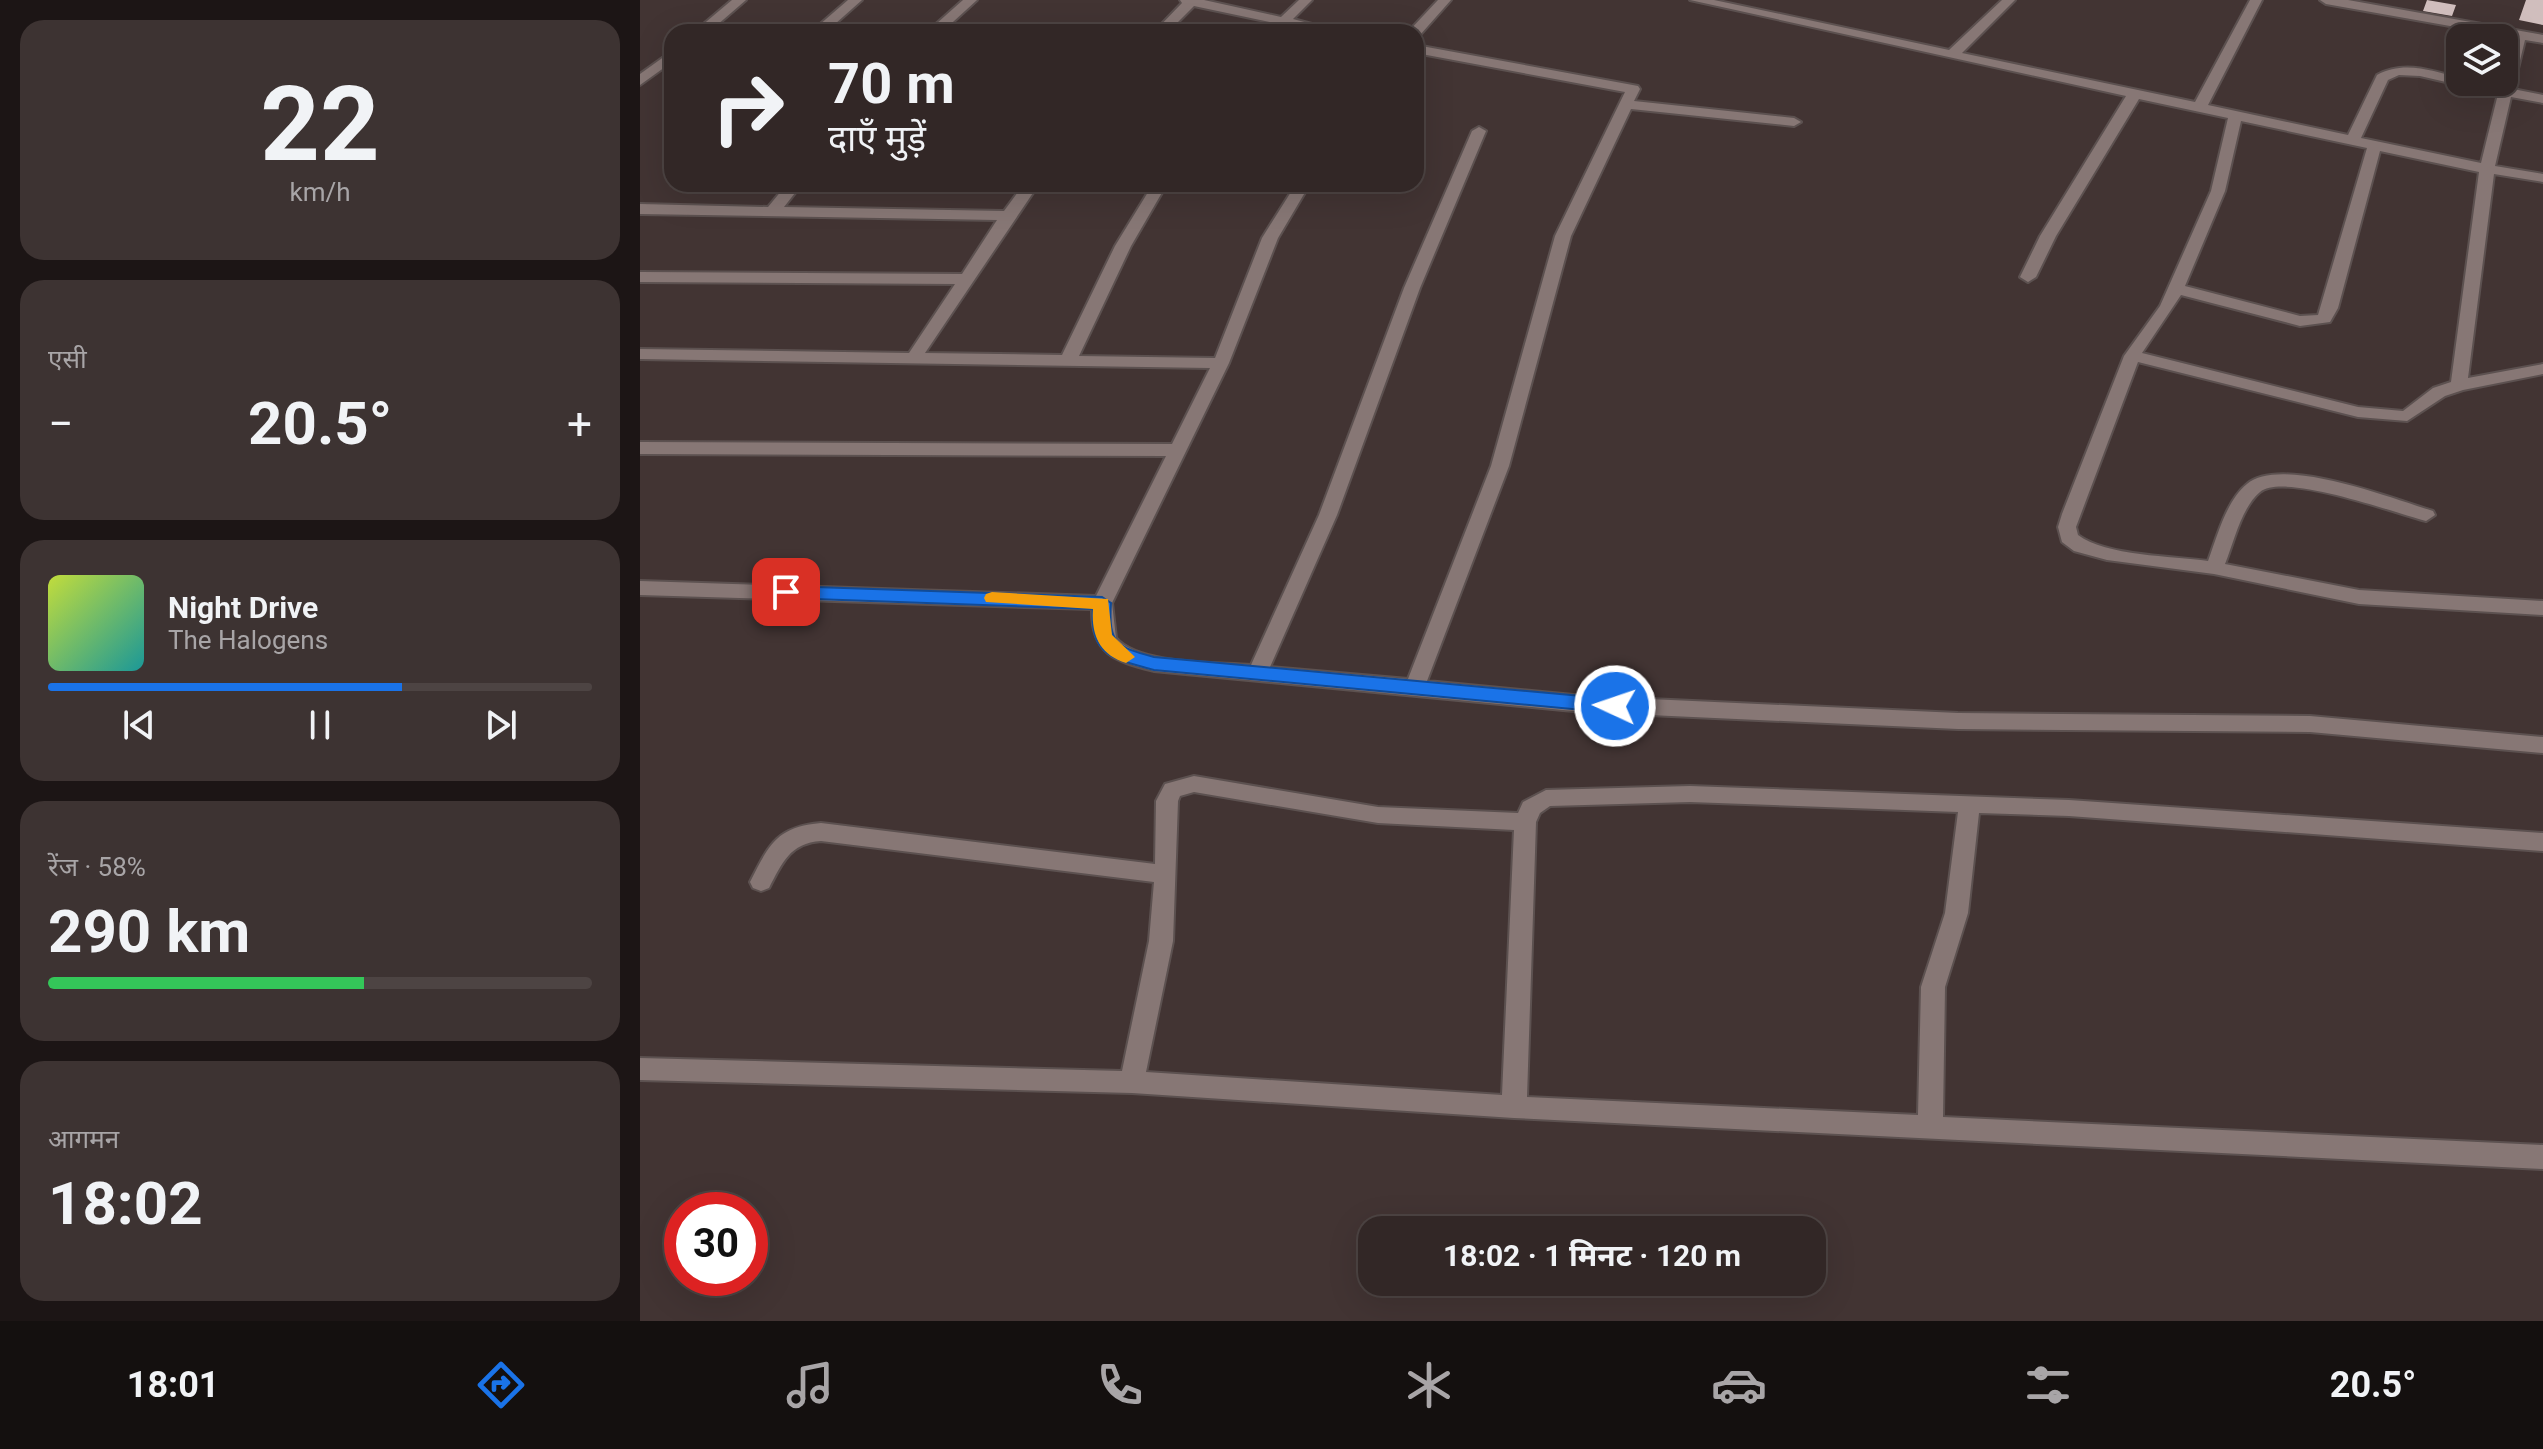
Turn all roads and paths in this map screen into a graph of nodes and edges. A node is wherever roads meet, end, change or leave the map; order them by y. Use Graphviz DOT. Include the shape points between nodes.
graph roads {
  1 [pos="740,0"];
  2 [pos="856,0"];
  3 [pos="971,0"];
  4 [pos="1189,0"];
  5 [pos="1306,0"];
  6 [pos="1445,0"];
  7 [pos="1696,0"];
  8 [pos="2009,0"];
  9 [pos="2256,0"];
  10 [pos="2326,0"];
  11 [pos="1740,4"];
  12 [pos="1284,21"];
  13 [pos="711,24"];
  14 [pos="828,24"];
  15 [pos="943,24"];
  16 [pos="1168,24"];
  17 [pos="1298,24"];
  18 [pos="1422,24"];
  19 [pos="2519,35"];
  20 [pos="2518,39"];
  21 [pos="2543,39"];
  22 [pos="1424,50"];
  23 [pos="1952,55"];
  24 [pos="664,62"];
  25 [pos="2446,79"];
  26 [pos="640,81"];
  27 [pos="2518,93"];
  28 [pos="2134,95"];
  29 [pos="2504,96"];
  30 [pos="2543,99"];
  31 [pos="1626,104"];
  32 [pos="2199,109"];
  33 [pos="2235,117"];
  34 [pos="1794,122"];
  35 [pos="1479,131"];
  36 [pos="2352,142"];
  37 [pos="2374,147"];
  38 [pos="2487,169"];
  39 [pos="2543,178"];
  40 [pos="788,192"];
  41 [pos="1026,192"];
  42 [pos="1155,192"];
  43 [pos="1299,192"];
  44 [pos="640,209"];
  45 [pos="773,211"];
  46 [pos="1008,216"];
  47 [pos="640,277"];
  48 [pos="2028,277"];
  49 [pos="966,279"];
  50 [pos="2177,289"];
  51 [pos="640,354"];
  52 [pos="2132,356"];
  53 [pos="914,358"];
  54 [pos="1068,361"];
  55 [pos="1221,363"];
  56 [pos="2543,369"];
  57 [pos="2459,385"];
  58 [pos="640,448"];
  59 [pos="1178,450"];
  60 [pos="2426,515"];
  61 [pos="2214,568"];
  62 [pos="640,588"];
  63 [pos="1102,603"];
  64 [pos="2543,608"];
  65 [pos="1257,674"];
  66 [pos="1415,687"];
  67 [pos="2543,745"];
  68 [pos="1969,805"];
  69 [pos="1525,822"];
  70 [pos="2543,842"];
  71 [pos="1166,874"];
  72 [pos="761,882"];
  73 [pos="640,1069"];
  74 [pos="1132,1082"];
  75 [pos="1514,1107"];
  76 [pos="1930,1127"];
  77 [pos="2543,1157"];
  1 -- 13 [label="street"];
  2 -- 14 [label="street"];
  3 -- 15 [label="street"];
  4 -- 12 [label="street"];
  4 -- 16 [label="street"];
  5 -- 12 [label="street"];
  6 -- 18 [label="street"];
  7 -- 11 [label="street"];
  8 -- 23 [label="street"];
  9 -- 32 [label="street"];
  10 -- 19 [label="street"];
  11 -- 23 [label="street"];
  12 -- 17 [label="street"];
  19 -- 20 [label="street"];
  19 -- 21 [label="street"];
  22 -- 31 [label="street" via="1633,89"];
  23 -- 28 [label="street"];
  24 -- 26 [label="street"];
  25 -- 36 [label="street" via="2388,73"];
  27 -- 30 [label="street"];
  28 -- 32 [label="street"];
  28 -- 48 [label="street"];
  29 -- 38 [label="street"];
  31 -- 34 [label="street"];
  31 -- 66 [label="street" via="1563,236 1500,466"];
  32 -- 33 [label="street"];
  33 -- 36 [label="street"];
  33 -- 50 [label="street" via="2218,191"];
  35 -- 65 [label="street" via="1412,288 1328,515"];
  36 -- 37 [label="street"];
  37 -- 38 [label="street"];
  37 -- 50 [label="street" via="2324,319 2300,321"];
  38 -- 39 [label="street"];
  38 -- 57 [label="street"];
  40 -- 45 [label="street"];
  41 -- 46 [label="street"];
  42 -- 54 [label="street"];
  43 -- 55 [label="street" via="1258,265"];
  44 -- 45 [label="street"];
  45 -- 46 [label="street"];
  46 -- 49 [label="street"];
  47 -- 49 [label="street"];
  49 -- 53 [label="street"];
  50 -- 52 [label="street"];
  51 -- 53 [label="street"];
  52 -- 57 [label="street" via="2391,417 2407,416 2439,392"];
  52 -- 61 [label="street" via="2071,514 2069,538 2107,554"];
  53 -- 54 [label="street"];
  54 -- 55 [label="street"];
  55 -- 59 [label="street"];
  56 -- 57 [label="street"];
  58 -- 59 [label="street"];
  59 -- 63 [label="street"];
  60 -- 61 [label="street" via="2295,479 2265,480 2247,495"];
  61 -- 64 [label="street" via="2359,597"];
  62 -- 63 [label="street"];
  63 -- 65 [label="street" via="1100,628 1117,653 1154,664"];
  65 -- 66 [label="street"];
  66 -- 67 [label="street" via="1584,704 1943,720 2310,724"];
  68 -- 69 [label="street" via="1690,794 1571,796 1537,802"];
  68 -- 70 [label="street"];
  68 -- 76 [label="street" via="1958,908 1933,987"];
  69 -- 71 [label="street" via="1378,815 1182,785 1167,801"];
  69 -- 75 [label="street"];
  71 -- 72 [label="street" via="804,832 778,849"];
  71 -- 74 [label="street" via="1161,941"];
  73 -- 74 [label="street"];
  74 -- 75 [label="street"];
  75 -- 76 [label="street"];
  76 -- 77 [label="street"];
}
